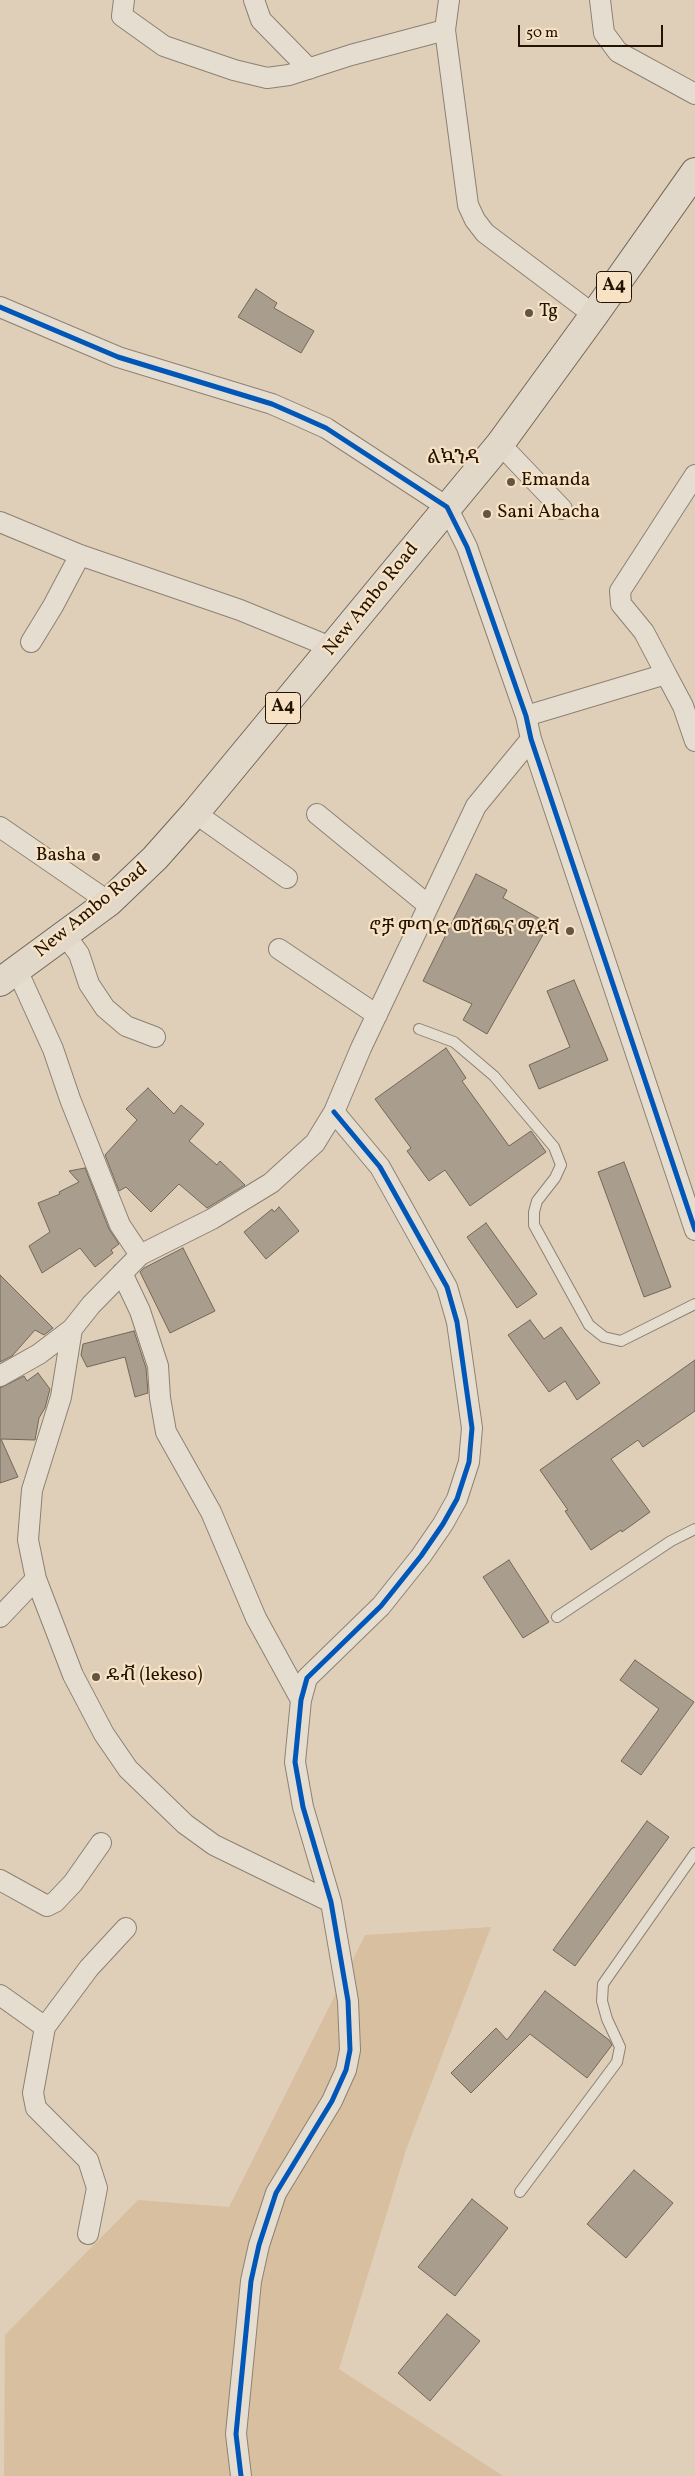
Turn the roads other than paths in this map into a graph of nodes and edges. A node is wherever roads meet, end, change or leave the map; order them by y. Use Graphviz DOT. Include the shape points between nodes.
graph roads {
  1 [pos="124,0"];
  2 [pos="254,0"];
  3 [pos="449,0"];
  4 [pos="600,0"];
  5 [pos="445,30"];
  6 [pos="309,69"];
  7 [pos="695,94"];
  8 [pos="695,172"];
  9 [pos="0,307"];
  10 [pos="594,316"];
  11 [pos="500,444"];
  12 [pos="695,475"];
  13 [pos="447,507"];
  14 [pos="562,509"];
  15 [pos="0,522"];
  16 [pos="80,555"];
  17 [pos="31,642"];
  18 [pos="333,648"];
  19 [pos="666,674"];
  20 [pos="689,708"];
  21 [pos="526,716"];
  22 [pos="531,739"];
  23 [pos="695,742"];
  24 [pos="195,813"];
  25 [pos="317,814"];
  26 [pos="0,827"];
  27 [pos="287,878"];
  28 [pos="109,902"];
  29 [pos="428,905"];
  30 [pos="65,935"];
  31 [pos="279,949"];
  32 [pos="8,976"];
  33 [pos="377,1015"];
  34 [pos="419,1029"];
  35 [pos="155,1037"];
  36 [pos="334,1112"];
  37 [pos="695,1230"];
  38 [pos="140,1255"];
  39 [pos="122,1273"];
  40 [pos="695,1304"];
  41 [pos="72,1329"];
  42 [pos="0,1376"];
  43 [pos="695,1529"];
  44 [pos="36,1578"];
  45 [pos="0,1617"];
  46 [pos="557,1617"];
  47 [pos="301,1700"];
  48 [pos="101,1843"];
  49 [pos="695,1853"];
  50 [pos="0,1880"];
  51 [pos="331,1902"];
  52 [pos="126,1928"];
  53 [pos="0,1995"];
  54 [pos="45,2027"];
  55 [pos="520,2192"];
  56 [pos="88,2234"];
  57 [pos="241,2476"];
  1 -- 6 [label="street" via="122,16 164,46 267,78"];
  2 -- 6 [label="street" via="261,20"];
  3 -- 5 [label="street"];
  4 -- 7 [label="street" via="604,33 618,52"];
  5 -- 6 [label="street"];
  5 -- 10 [label="street" via="468,205 475,220 485,233"];
  8 -- 10 [label="main road, New Ambo Road / A4"];
  9 -- 13 [label="street" via="118,357 272,404 297,415 326,428"];
  10 -- 11 [label="main road, New Ambo Road / A4"];
  11 -- 13 [label="main road, New Ambo Road / A4"];
  11 -- 14 [label="street"];
  12 -- 19 [label="street" via="620,591 621,604 648,639"];
  13 -- 18 [label="main road, New Ambo Road / A4"];
  13 -- 21 [label="street" via="467,546"];
  15 -- 16 [label="street"];
  16 -- 17 [label="street"];
  16 -- 18 [label="street" via="240,610"];
  18 -- 24 [label="main road, New Ambo Road / A4"];
  19 -- 20 [label="street"];
  19 -- 21 [label="street"];
  20 -- 23 [label="street"];
  21 -- 22 [label="street"];
  22 -- 29 [label="street" via="476,806"];
  22 -- 37 [label="street"];
  24 -- 27 [label="street"];
  24 -- 28 [label="main road, New Ambo Road / A4" via="155,858"];
  25 -- 29 [label="street"];
  26 -- 28 [label="street"];
  28 -- 30 [label="main road, New Ambo Road / A4"];
  29 -- 33 [label="street"];
  30 -- 32 [label="main road, New Ambo Road / A4"];
  30 -- 35 [label="street" via="79,954 89,984 105,1008 126,1026"];
  31 -- 33 [label="street"];
  32 -- 38 [label="street" via="53,1048 120,1225"];
  33 -- 36 [label="street"];
  34 -- 40 [label="lane" via="454,1042 494,1076 554,1147 561,1166 537,1201 534,1225 589,1325 604,1337 621,1341"];
  36 -- 38 [label="street" via="314,1143 271,1183 212,1219"];
  36 -- 47 [label="street" via="380,1167 447,1287 457,1322 472,1428 466,1471 443,1524 381,1606 307,1678"];
  38 -- 39 [label="street"];
  39 -- 41 [label="street"];
  39 -- 47 [label="street" via="140,1311 158,1366 166,1432 210,1512 256,1618"];
  41 -- 42 [label="street" via="39,1354"];
  41 -- 44 [label="street" via="61,1397 32,1490 28,1540"];
  43 -- 46 [label="lane" via="671,1541"];
  44 -- 45 [label="street"];
  44 -- 51 [label="street" via="73,1675 104,1734 128,1769 185,1824 214,1845"];
  47 -- 51 [label="street" via="295,1762 303,1807"];
  48 -- 50 [label="street" via="73,1883 47,1906"];
  49 -- 55 [label="lane" via="603,1984 602,2001 620,2047 617,2062"];
  51 -- 57 [label="street" via="348,2001 350,2050 346,2070 332,2101 276,2194 259,2244 251,2281 236,2434"];
  52 -- 54 [label="street" via="89,1968"];
  53 -- 54 [label="street"];
  54 -- 56 [label="street" via="33,2093 36,2108 88,2160 97,2188"];
}
